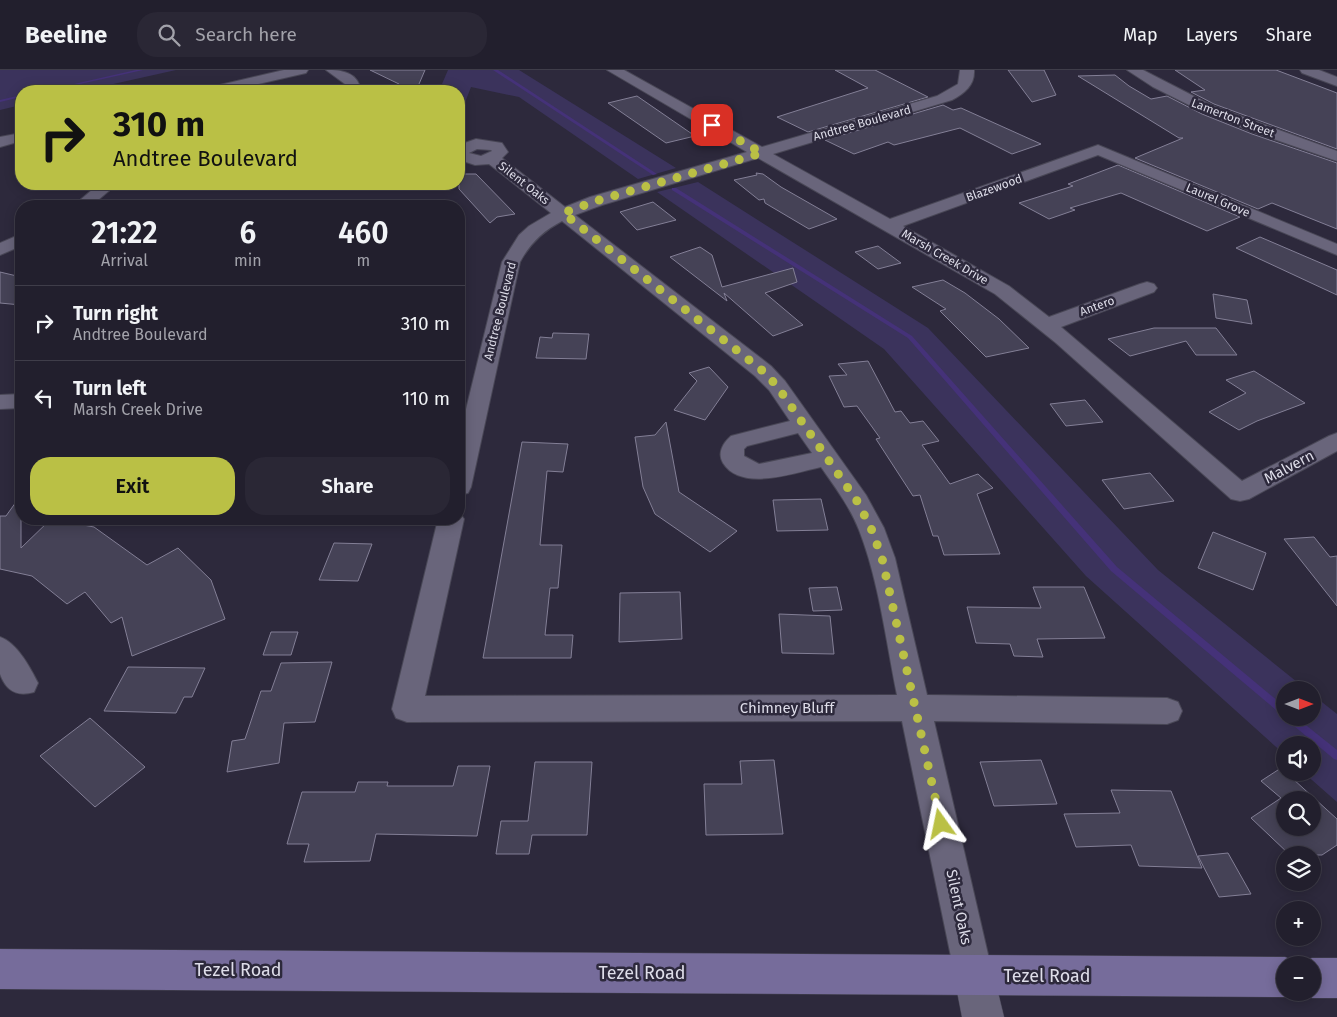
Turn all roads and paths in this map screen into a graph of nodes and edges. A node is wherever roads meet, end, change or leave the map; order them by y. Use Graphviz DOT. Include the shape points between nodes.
graph roads {
  1 [pos="301,70"];
  2 [pos="333,70"];
  3 [pos="614,70"];
  4 [pos="967,70"];
  5 [pos="1134,70"];
  6 [pos="1307,70"];
  7 [pos="1337,82"];
  8 [pos="237,85"];
  9 [pos="354,85"];
  10 [pos="15,138"];
  11 [pos="0,142"];
  12 [pos="1098,150"];
  13 [pos="762,153"];
  14 [pos="1337,156"];
  15 [pos="492,158"];
  16 [pos="101,190"];
  17 [pos="88,200"];
  18 [pos="563,213"];
  19 [pos="890,225"];
  20 [pos="1337,250"];
  21 [pos="1147,288"];
  22 [pos="1047,324"];
  23 [pos="15,401"];
  24 [pos="0,402"];
  25 [pos="803,425"];
  26 [pos="1337,441"];
  27 [pos="827,458"];
  28 [pos="465,461"];
  29 [pos="1240,494"];
  30 [pos="451,525"];
  31 [pos="0,649"];
  32 [pos="24,682"];
  33 [pos="916,708"];
  34 [pos="1167,711"];
  35 [pos="0,968"];
  36 [pos="974,976"];
  37 [pos="1276,977"];
  38 [pos="1321,978"];
  39 [pos="1337,978"];
  40 [pos="983,1017"];
  1 -- 8 [label="street"];
  2 -- 9 [label="street"];
  3 -- 13 [label="street, Marsh Creek Drive"];
  4 -- 13 [label="street, Andtree Boulevard" via="967,80 952,95"];
  5 -- 14 [label="street, Lamerton Street" via="1197,105"];
  6 -- 7 [label="street"];
  10 -- 11 [label="street"];
  12 -- 19 [label="street, Blazewood"];
  12 -- 20 [label="street, Laurel Grove"];
  13 -- 18 [label="street, Andtree Boulevard"];
  13 -- 19 [label="street, Marsh Creek Drive"];
  15 -- 18 [label="street, Silent Oaks"];
  16 -- 17 [label="street"];
  18 -- 25 [label="street, Silent Oaks" via="763,371"];
  18 -- 28 [label="street, Andtree Boulevard" via="529,235 511,262"];
  19 -- 22 [label="street, Marsh Creek Drive" via="1002,290"];
  21 -- 22 [label="street, Antero"];
  22 -- 29 [label="street, Marsh Creek Drive"];
  23 -- 24 [label="street"];
  25 -- 27 [label="street, Silent Oaks"];
  25 -- 27 [label="street" via="739,441 733,446 733,460 739,466 758,472"];
  26 -- 29 [label="street, Malvern"];
  27 -- 33 [label="street, Silent Oaks" via="857,501 877,543"];
  30 -- 33 [label="street, Chimney Bluff" via="407,709"];
  31 -- 32 [label="street"];
  33 -- 34 [label="street, Chimney Bluff"];
  33 -- 36 [label="street, Silent Oaks"];
  35 -- 36 [label="main road, Tezel Road"];
  36 -- 37 [label="main road, Tezel Road"];
  36 -- 40 [label="street, Silent Oaks"];
  38 -- 39 [label="main road"];
}
